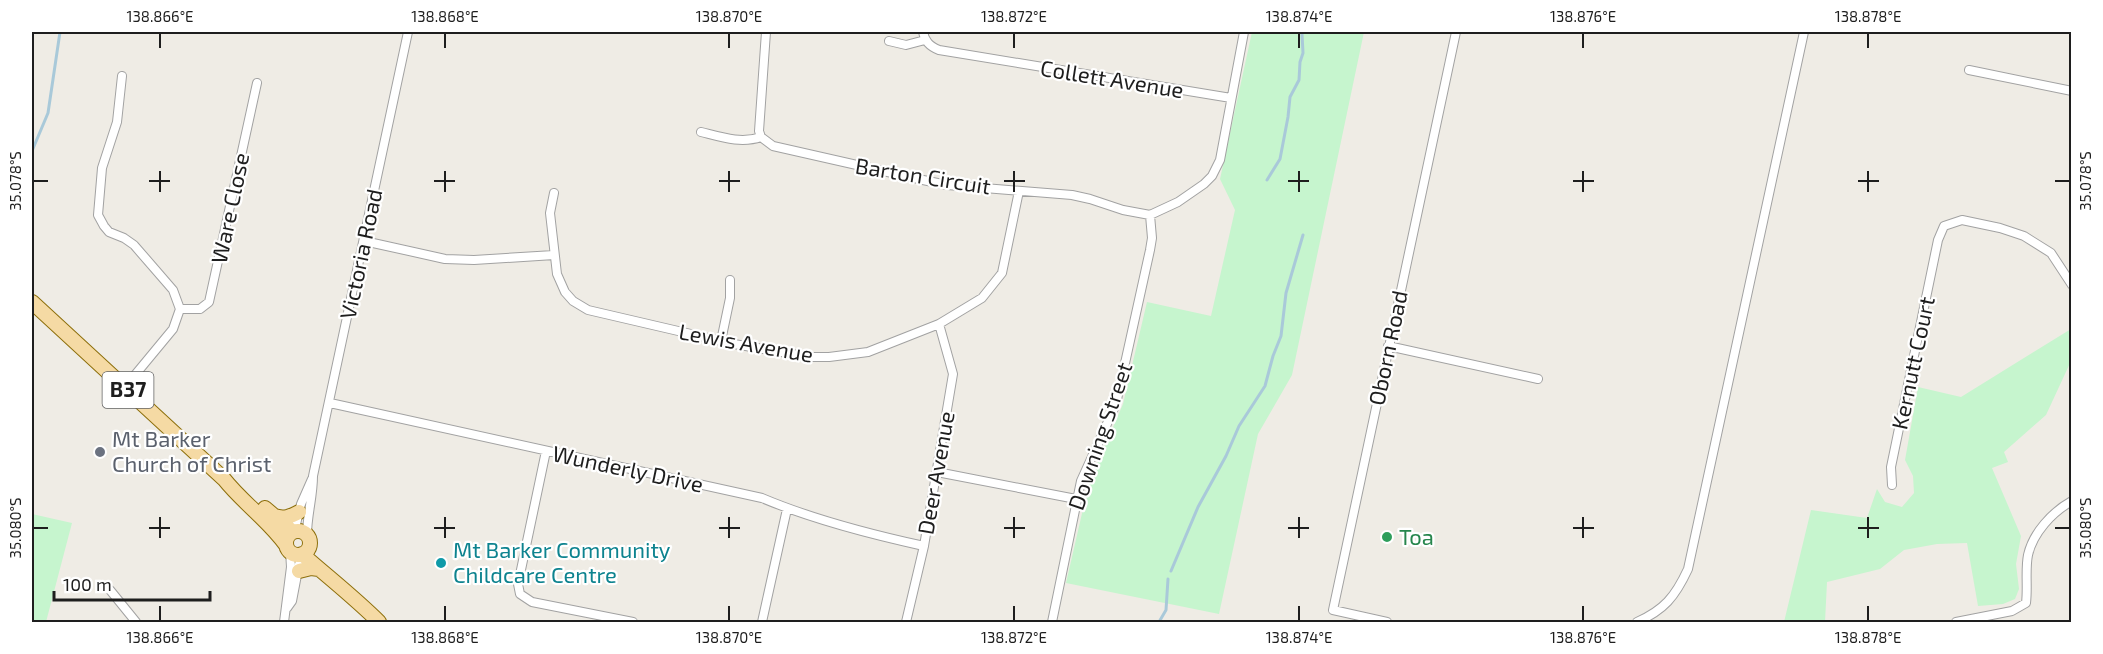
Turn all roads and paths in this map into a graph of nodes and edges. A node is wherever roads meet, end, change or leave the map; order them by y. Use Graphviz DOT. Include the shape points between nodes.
graph roads {
  1 [pos="408,32"];
  2 [pos="766,32"];
  3 [pos="1244,32"];
  4 [pos="1456,32"];
  5 [pos="1804,32"];
  6 [pos="924,36"];
  7 [pos="889,41"];
  8 [pos="1969,70"];
  9 [pos="122,76"];
  10 [pos="257,82"];
  11 [pos="2072,92"];
  12 [pos="1231,98"];
  13 [pos="701,132"];
  14 [pos="761,137"];
  15 [pos="1019,191"];
  16 [pos="554,193"];
  17 [pos="1150,215"];
  18 [pos="364,242"];
  19 [pos="554,255"];
  20 [pos="730,280"];
  21 [pos="2072,285"];
  22 [pos="32,303"];
  23 [pos="180,309"];
  24 [pos="939,324"];
  25 [pos="721,341"];
  26 [pos="1388,346"];
  27 [pos="1538,379"];
  28 [pos="125,387"];
  29 [pos="330,403"];
  30 [pos="546,451"];
  31 [pos="937,472"];
  32 [pos="314,476"];
  33 [pos="224,478"];
  34 [pos="1892,485"];
  35 [pos="1076,499"];
  36 [pos="2072,501"];
  37 [pos="787,509"];
  38 [pos="299,512"];
  39 [pos="274,516"];
  40 [pos="298,543"];
  41 [pos="924,546"];
  42 [pos="319,569"];
  43 [pos="299,571"];
  44 [pos="110,590"];
  45 [pos="351,594"];
  46 [pos="287,608"];
  47 [pos="136,622"];
  48 [pos="284,622"];
  49 [pos="379,622"];
  50 [pos="633,622"];
  51 [pos="762,622"];
  52 [pos="906,622"];
  53 [pos="1052,622"];
  54 [pos="1387,622"];
  55 [pos="1637,622"];
  56 [pos="1956,622"];
  1 -- 18 [label="street, Victoria Road"];
  2 -- 14 [label="street"];
  3 -- 12 [label="street"];
  4 -- 26 [label="street, Oborn Road"];
  5 -- 55 [label="street" via="1688,570 1678,591 1666,604"];
  6 -- 7 [label="street, Collett Avenue" via="906,45"];
  6 -- 12 [label="street, Collett Avenue" via="932,47 945,52"];
  8 -- 11 [label="street"];
  9 -- 23 [label="street" via="117,122 102,168 98,215 109,232 134,245 173,290"];
  10 -- 23 [label="street, Ware Close" via="209,302 200,309"];
  12 -- 17 [label="street" via="1220,160 1212,176 1178,202"];
  13 -- 14 [label="street" via="739,141"];
  14 -- 15 [label="street, Barton Circuit" via="783,150 923,180"];
  15 -- 17 [label="street, Barton Circuit" via="1081,197"];
  15 -- 24 [label="street, Lewis Avenue" via="1002,273 982,298"];
  16 -- 19 [label="street, Lewis Avenue" via="550,213"];
  17 -- 35 [label="street, Downing Street" via="1150,250 1116,404 1089,460"];
  18 -- 19 [label="street" via="445,259"];
  18 -- 29 [label="street, Victoria Road"];
  19 -- 25 [label="street, Lewis Avenue" via="561,286 579,306"];
  20 -- 25 [label="street"];
  21 -- 34 [label="street, Kernutt Court" via="2051,253 2024,236 1962,220 1944,226 1891,467"];
  22 -- 28 [label="main road, B37"];
  23 -- 28 [label="street" via="173,329"];
  24 -- 25 [label="street, Lewis Avenue" via="868,352 829,357"];
  24 -- 31 [label="street, Deer Avenue" via="952,375"];
  26 -- 27 [label="street"];
  26 -- 54 [label="street, Oborn Road" via="1333,610"];
  28 -- 33 [label="main road, B37"];
  29 -- 30 [label="street, Wunderly Drive"];
  29 -- 32 [label="street, Victoria Road"];
  30 -- 37 [label="street, Wunderly Drive" via="762,498"];
  30 -- 50 [label="street" via="518,584 520,594 532,602"];
  31 -- 35 [label="street"];
  31 -- 41 [label="street, Deer Avenue"];
  32 -- 38 [label="street, Victoria Road"];
  32 -- 40 [label="street, Victoria Road" via="307,523"];
  33 -- 39 [label="main road, B37"];
  33 -- 40 [label="main road, B37" via="268,522"];
  35 -- 53 [label="street, Downing Street"];
  36 -- 56 [label="street" via="2061,507 2036,534 2028,556 2026,603 2012,611"];
  37 -- 41 [label="street, Wunderly Drive"];
  37 -- 51 [label="street"];
  38 -- 39 [label="main road"];
  38 -- 40 [label="street, Victoria Road"];
  39 -- 40 [label="main road, B37"];
  40 -- 42 [label="main road, B37"];
  40 -- 43 [label="street, Victoria Road"];
  40 -- 45 [label="main road, B37"];
  40 -- 46 [label="street, Victoria Road"];
  41 -- 52 [label="street, Deer Avenue"];
  42 -- 43 [label="main road"];
  42 -- 45 [label="main road, B37"];
  43 -- 46 [label="street, Victoria Road"];
  44 -- 47 [label="street"];
  45 -- 49 [label="main road, B37"];
  46 -- 48 [label="street, Victoria Road"];
}
